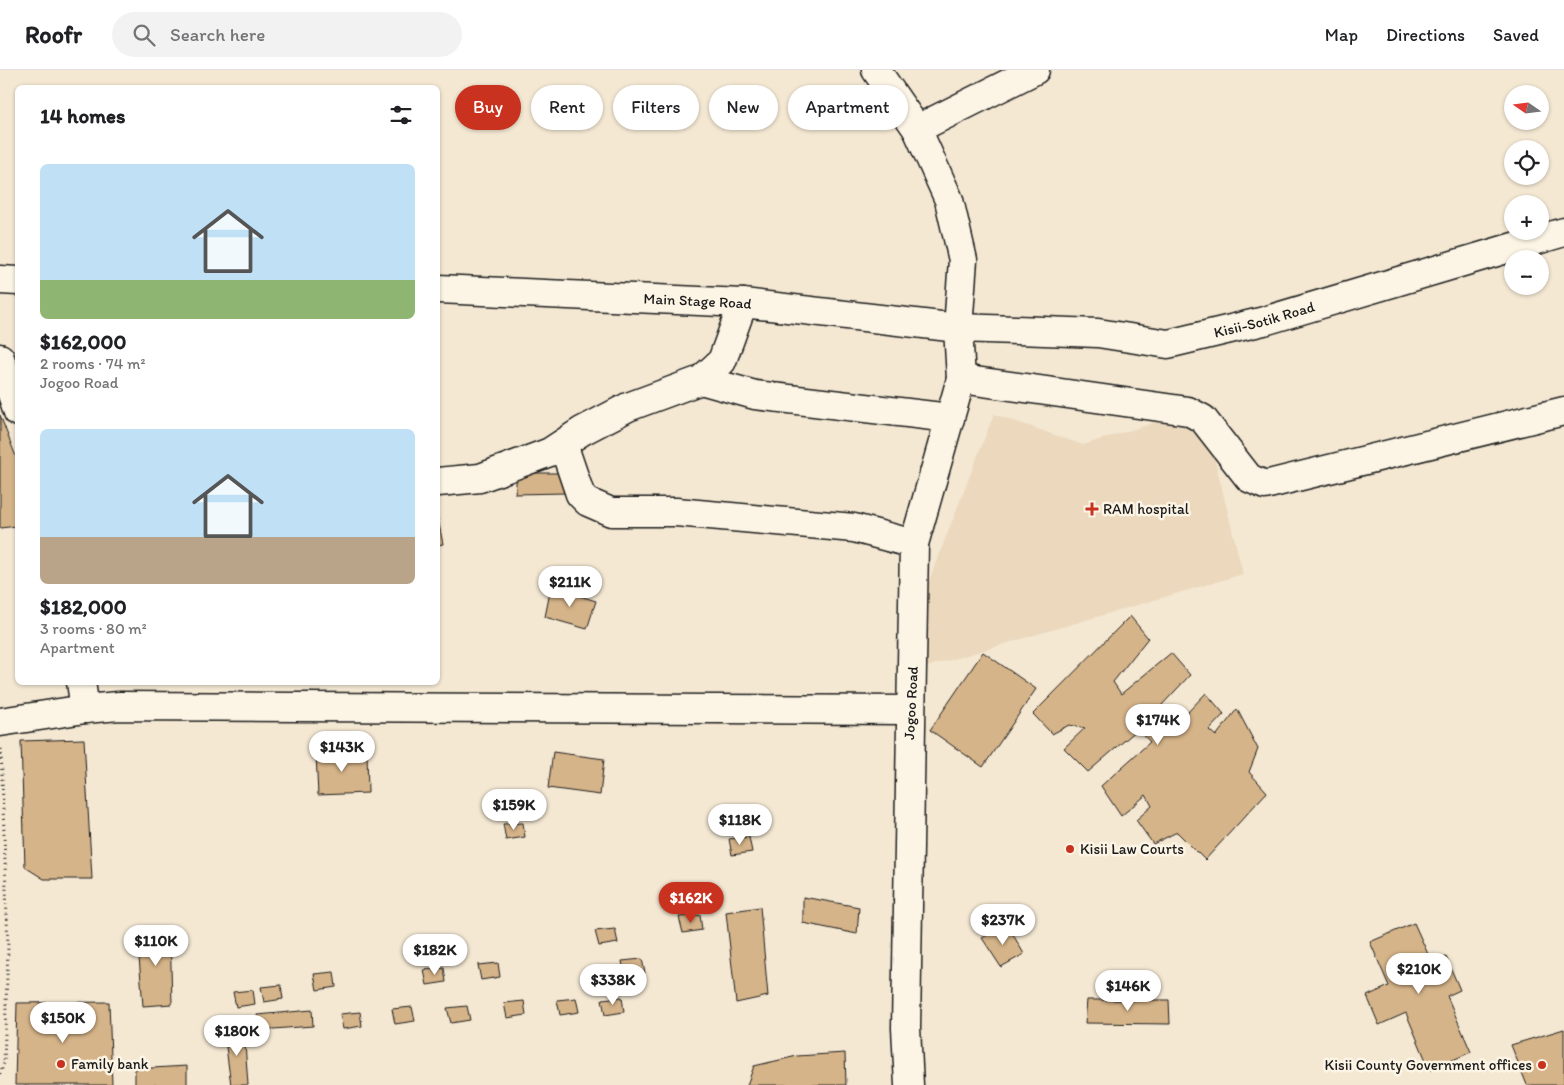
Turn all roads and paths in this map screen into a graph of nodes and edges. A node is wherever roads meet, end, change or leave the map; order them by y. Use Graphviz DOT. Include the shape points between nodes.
graph roads {
  1 [pos="876,70"];
  2 [pos="1035,70"];
  3 [pos="917,129"];
  4 [pos="1564,232"];
  5 [pos="0,280"];
  6 [pos="15,281"];
  7 [pos="440,290"];
  8 [pos="743,303"];
  9 [pos="958,328"];
  10 [pos="0,358"];
  11 [pos="961,379"];
  12 [pos="701,380"];
  13 [pos="15,403"];
  14 [pos="1564,411"];
  15 [pos="950,418"];
  16 [pos="563,444"];
  17 [pos="440,482"];
  18 [pos="914,544"];
  19 [pos="83,696"];
  20 [pos="909,710"];
  21 [pos="0,722"];
  22 [pos="0,1074"];
  23 [pos="909,1085"];
  1 -- 3 [label="street, Jogoo Road"];
  2 -- 3 [label="street"];
  3 -- 9 [label="street, Jogoo Road" via="949,200 963,260"];
  4 -- 9 [label="street, Kisii-Sotik Road" via="1264,321 1168,344 1098,333"];
  5 -- 6 [label="street"];
  7 -- 8 [label="street, Main Stage Road"];
  8 -- 9 [label="street, Main Stage Road"];
  8 -- 12 [label="street" via="722,361"];
  9 -- 11 [label="street, Jogoo Road"];
  10 -- 13 [label="street"];
  11 -- 14 [label="street" via="1188,411 1202,419 1249,478 1265,485"];
  11 -- 15 [label="street, Jogoo Road"];
  12 -- 15 [label="street" via="755,396"];
  12 -- 16 [label="street" via="628,407"];
  15 -- 18 [label="street, Jogoo Road"];
  16 -- 17 [label="street" via="480,478"];
  16 -- 18 [label="street" via="580,494 588,502 612,512 676,512 854,528"];
  18 -- 20 [label="street, Jogoo Road" via="913,661"];
  19 -- 20 [label="street" via="129,706"];
  19 -- 21 [label="street"];
  20 -- 23 [label="street, Jogoo Road" via="906,1028"];
  21 -- 22 [label="path" via="8,947 4,1063"];
}
